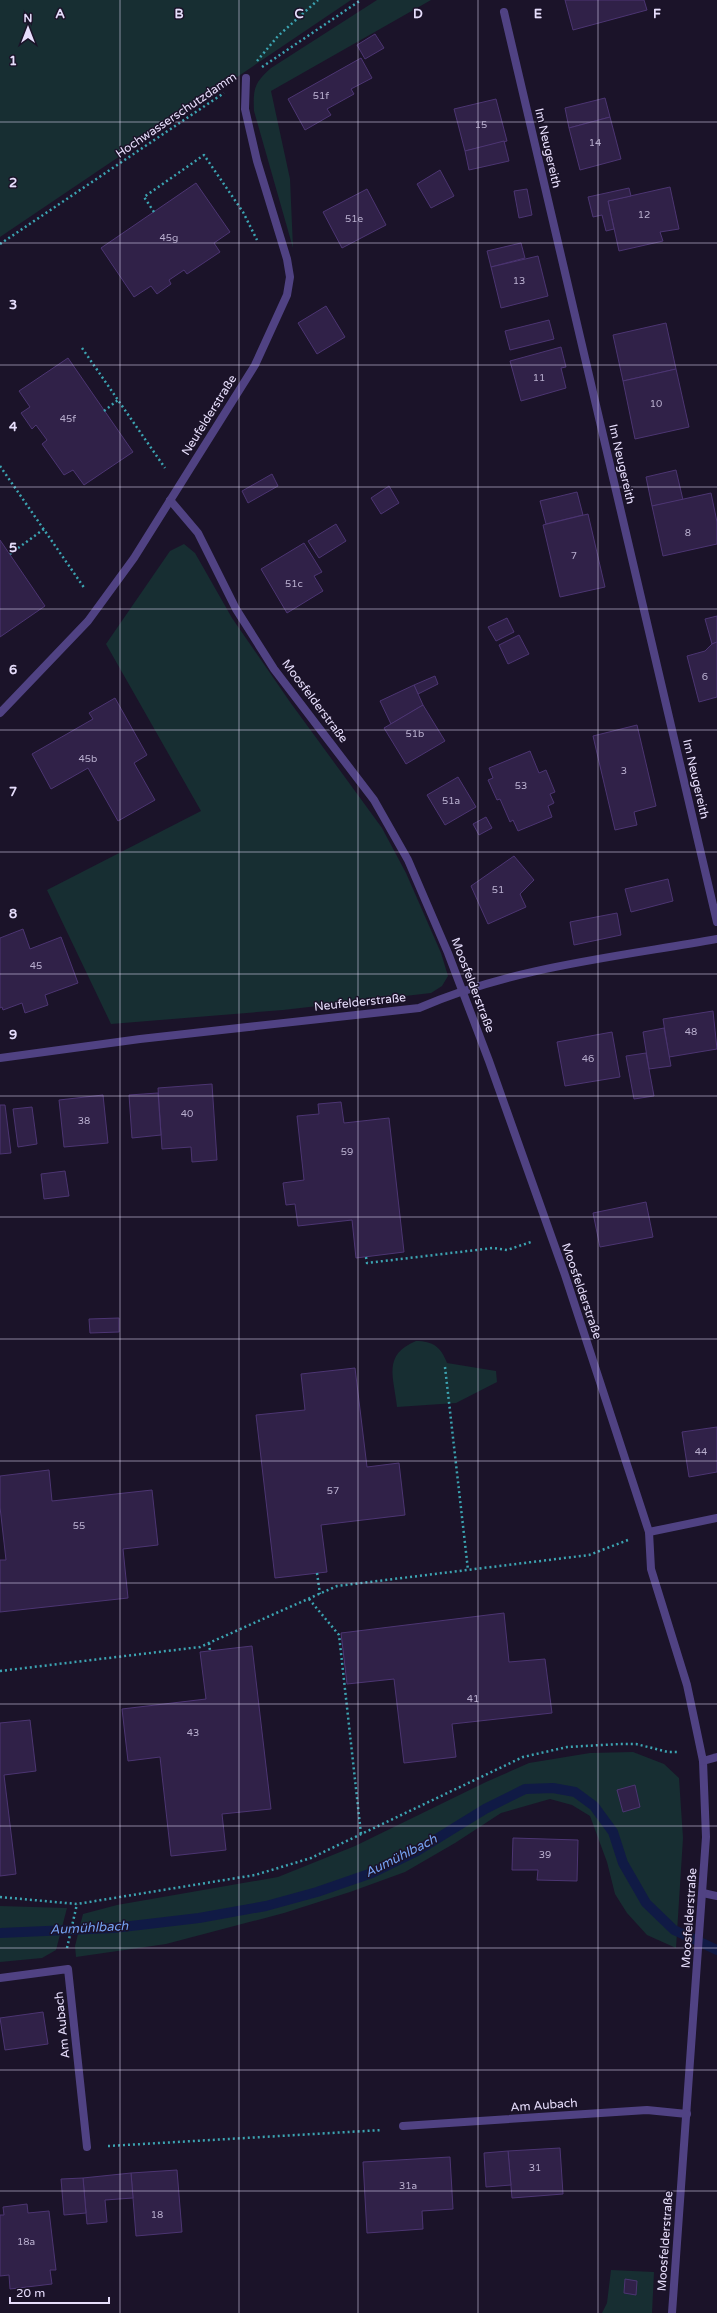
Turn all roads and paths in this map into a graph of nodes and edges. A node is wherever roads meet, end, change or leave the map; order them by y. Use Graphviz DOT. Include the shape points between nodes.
graph roads {
  1 [pos="318,0"];
  2 [pos="361,0"];
  3 [pos="504,12"];
  4 [pos="246,78"];
  5 [pos="154,212"];
  6 [pos="0,244"];
  7 [pos="259,246"];
  8 [pos="82,348"];
  9 [pos="118,400"];
  10 [pos="104,410"];
  11 [pos="0,466"];
  12 [pos="178,487"];
  13 [pos="170,500"];
  14 [pos="44,529"];
  15 [pos="10,554"];
  16 [pos="98,607"];
  17 [pos="0,713"];
  18 [pos="717,922"];
  19 [pos="717,939"];
  20 [pos="462,991"];
  21 [pos="0,1058"];
  22 [pos="551,1235"];
  23 [pos="366,1257"];
  24 [pos="445,1367"];
  25 [pos="717,1518"];
  26 [pos="649,1532"];
  27 [pos="468,1570"];
  28 [pos="317,1573"];
  29 [pos="320,1594"];
  30 [pos="309,1599"];
  31 [pos="209,1643"];
  32 [pos="210,1651"];
  33 [pos="0,1670"];
  34 [pos="701,1752"];
  35 [pos="717,1757"];
  36 [pos="702,1761"];
  37 [pos="361,1834"];
  38 [pos="702,1893"];
  39 [pos="717,1896"];
  40 [pos="0,1897"];
  41 [pos="77,1904"];
  42 [pos="67,1948"];
  43 [pos="0,1978"];
  44 [pos="687,2114"];
  45 [pos="403,2126"];
  46 [pos="88,2147"];
  47 [pos="672,2313"];
  1 -- 4 [label="path" via="278,36"];
  2 -- 4 [label="path, Hochwasserschutzdamm"];
  3 -- 18 [label="street, Im Neugereith"];
  4 -- 6 [label="path, Hochwasserschutzdamm"];
  4 -- 12 [label="street, Neufelderstraße" via="245,109 257,160 284,250 290,277 289,287 255,365"];
  5 -- 7 [label="path" via="144,197 204,155 243,212"];
  8 -- 9 [label="path"];
  9 -- 10 [label="path"];
  9 -- 12 [label="path"];
  11 -- 14 [label="path"];
  12 -- 13 [label="street, Neufelderstraße"];
  13 -- 16 [label="street, Neufelderstraße" via="134,558"];
  13 -- 20 [label="street, Moosfelderstraße" via="198,533 236,610 274,669 374,800 408,860"];
  14 -- 15 [label="path"];
  14 -- 16 [label="path"];
  16 -- 17 [label="street, Neufelderstraße" via="88,621"];
  19 -- 20 [label="street, Neufelderstraße" via="527,972"];
  20 -- 21 [label="street, Neufelderstraße" via="419,1008 140,1039"];
  20 -- 22 [label="street, Moosfelderstraße"];
  22 -- 23 [label="path" via="507,1250 493,1248 367,1263"];
  22 -- 26 [label="street, Moosfelderstraße"];
  24 -- 27 [label="path"];
  25 -- 26 [label="street"];
  26 -- 27 [label="path" via="589,1555"];
  26 -- 34 [label="street, Moosfelderstraße" via="651,1569 687,1685"];
  27 -- 29 [label="path" via="337,1586"];
  28 -- 29 [label="path"];
  29 -- 30 [label="path"];
  30 -- 31 [label="path"];
  30 -- 37 [label="path" via="339,1635"];
  31 -- 32 [label="path"];
  31 -- 33 [label="path" via="200,1647"];
  34 -- 36 [label="street, Moosfelderstraße"];
  34 -- 37 [label="path" via="668,1752 636,1744 620,1744 567,1747 523,1757"];
  35 -- 36 [label="street"];
  36 -- 38 [label="street, Moosfelderstraße" via="706,1837"];
  37 -- 41 [label="path" via="311,1858 255,1875"];
  38 -- 39 [label="street"];
  38 -- 44 [label="street, Moosfelderstraße"];
  40 -- 41 [label="path"];
  41 -- 42 [label="path"];
  43 -- 46 [label="street, Am Aubach" via="68,1969"];
  44 -- 45 [label="street, Am Aubach" via="647,2110"];
  44 -- 47 [label="street, Moosfelderstraße"];
  45 -- 46 [label="path" via="381,2131"];
}
